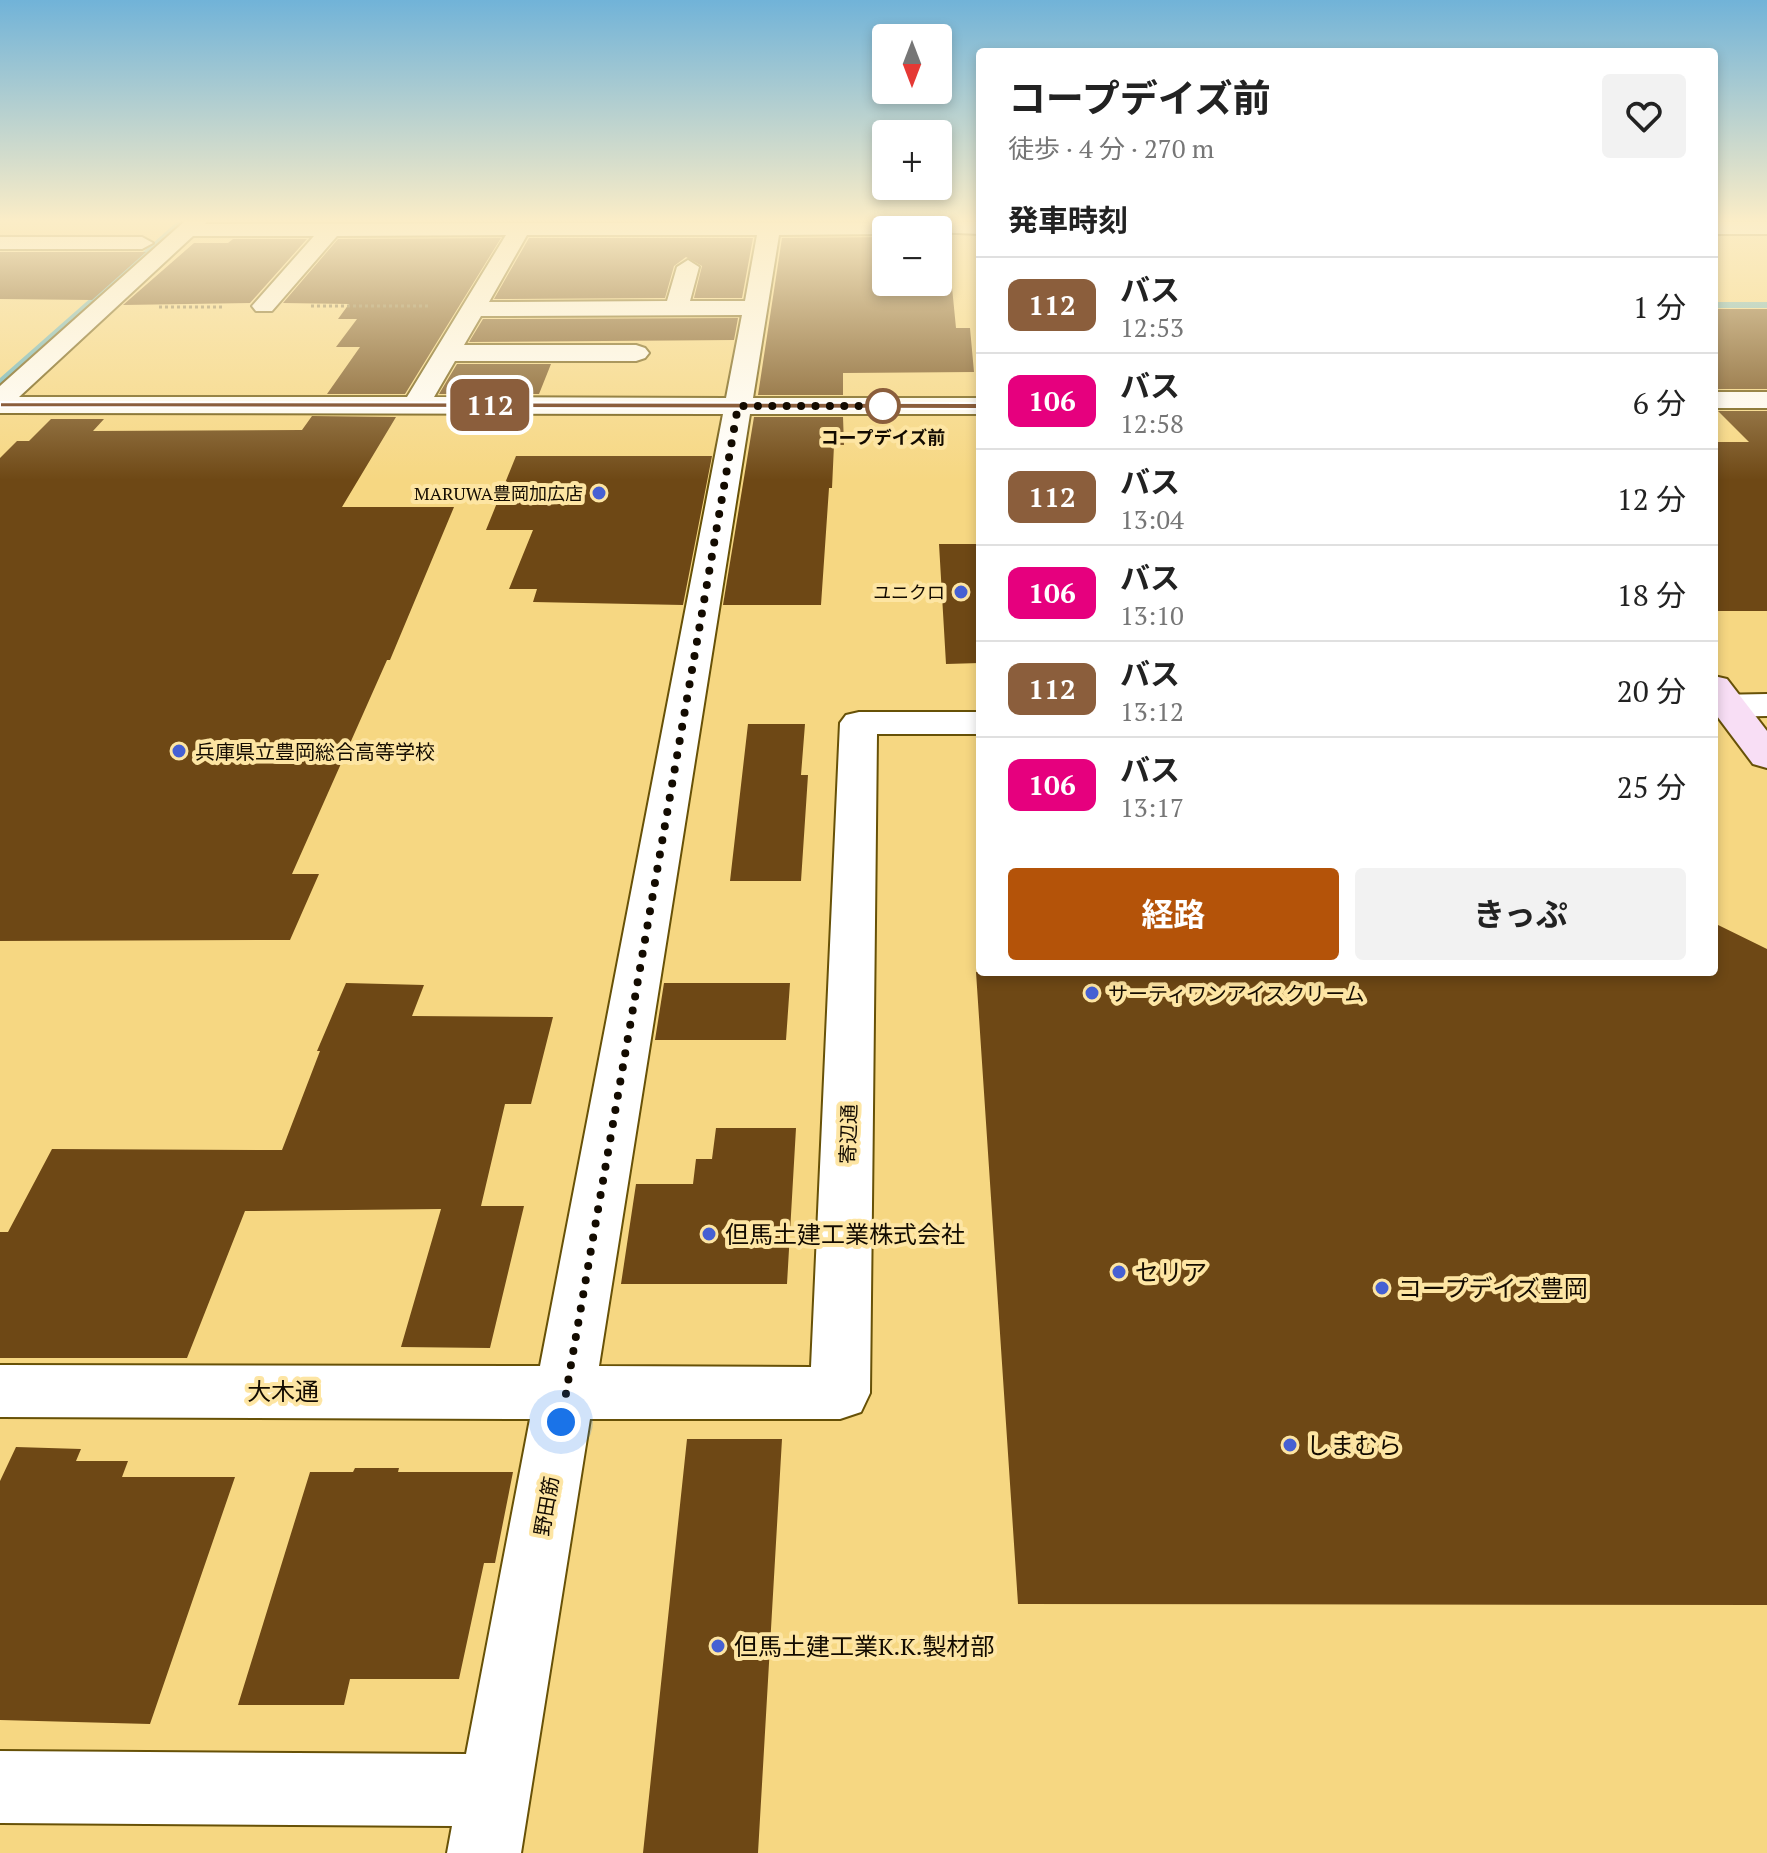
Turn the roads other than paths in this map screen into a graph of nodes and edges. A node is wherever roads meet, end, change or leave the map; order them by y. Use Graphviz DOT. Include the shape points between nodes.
graph roads {
  1 [pos="69,307"];
  2 [pos="98,307"];
  3 [pos="677,308"];
  4 [pos="755,308"];
  5 [pos="473,309"];
  6 [pos="446,353"];
  7 [pos="636,353"];
  8 [pos="0,369"];
  9 [pos="1718,400"];
  10 [pos="1767,400"];
  11 [pos="0,402"];
  12 [pos="416,405"];
  13 [pos="738,406"];
  14 [pos="976,406"];
  15 [pos="1719,699"];
  16 [pos="1767,705"];
  17 [pos="976,723"];
  18 [pos="1767,756"];
  19 [pos="0,1391"];
  20 [pos="567,1391"];
  21 [pos="0,1787"];
  22 [pos="490,1822"];
  1 -- 8 [label="street"];
  2 -- 11 [label="street"];
  3 -- 4 [label="street"];
  3 -- 5 [label="street"];
  4 -- 13 [label="street, 野田筋"];
  5 -- 6 [label="street"];
  6 -- 7 [label="street"];
  6 -- 12 [label="street"];
  9 -- 10 [label="street"];
  11 -- 12 [label="street"];
  12 -- 13 [label="street"];
  13 -- 14 [label="street"];
  13 -- 20 [label="street, 野田筋"];
  15 -- 16 [label="street"];
  15 -- 18 [label="street"];
  17 -- 20 [label="street, 寄辺通" via="859,723 840,1393"];
  19 -- 20 [label="street, 大木通"];
  20 -- 22 [label="street, 野田筋"];
  21 -- 22 [label="street, 野田筋"];
}
